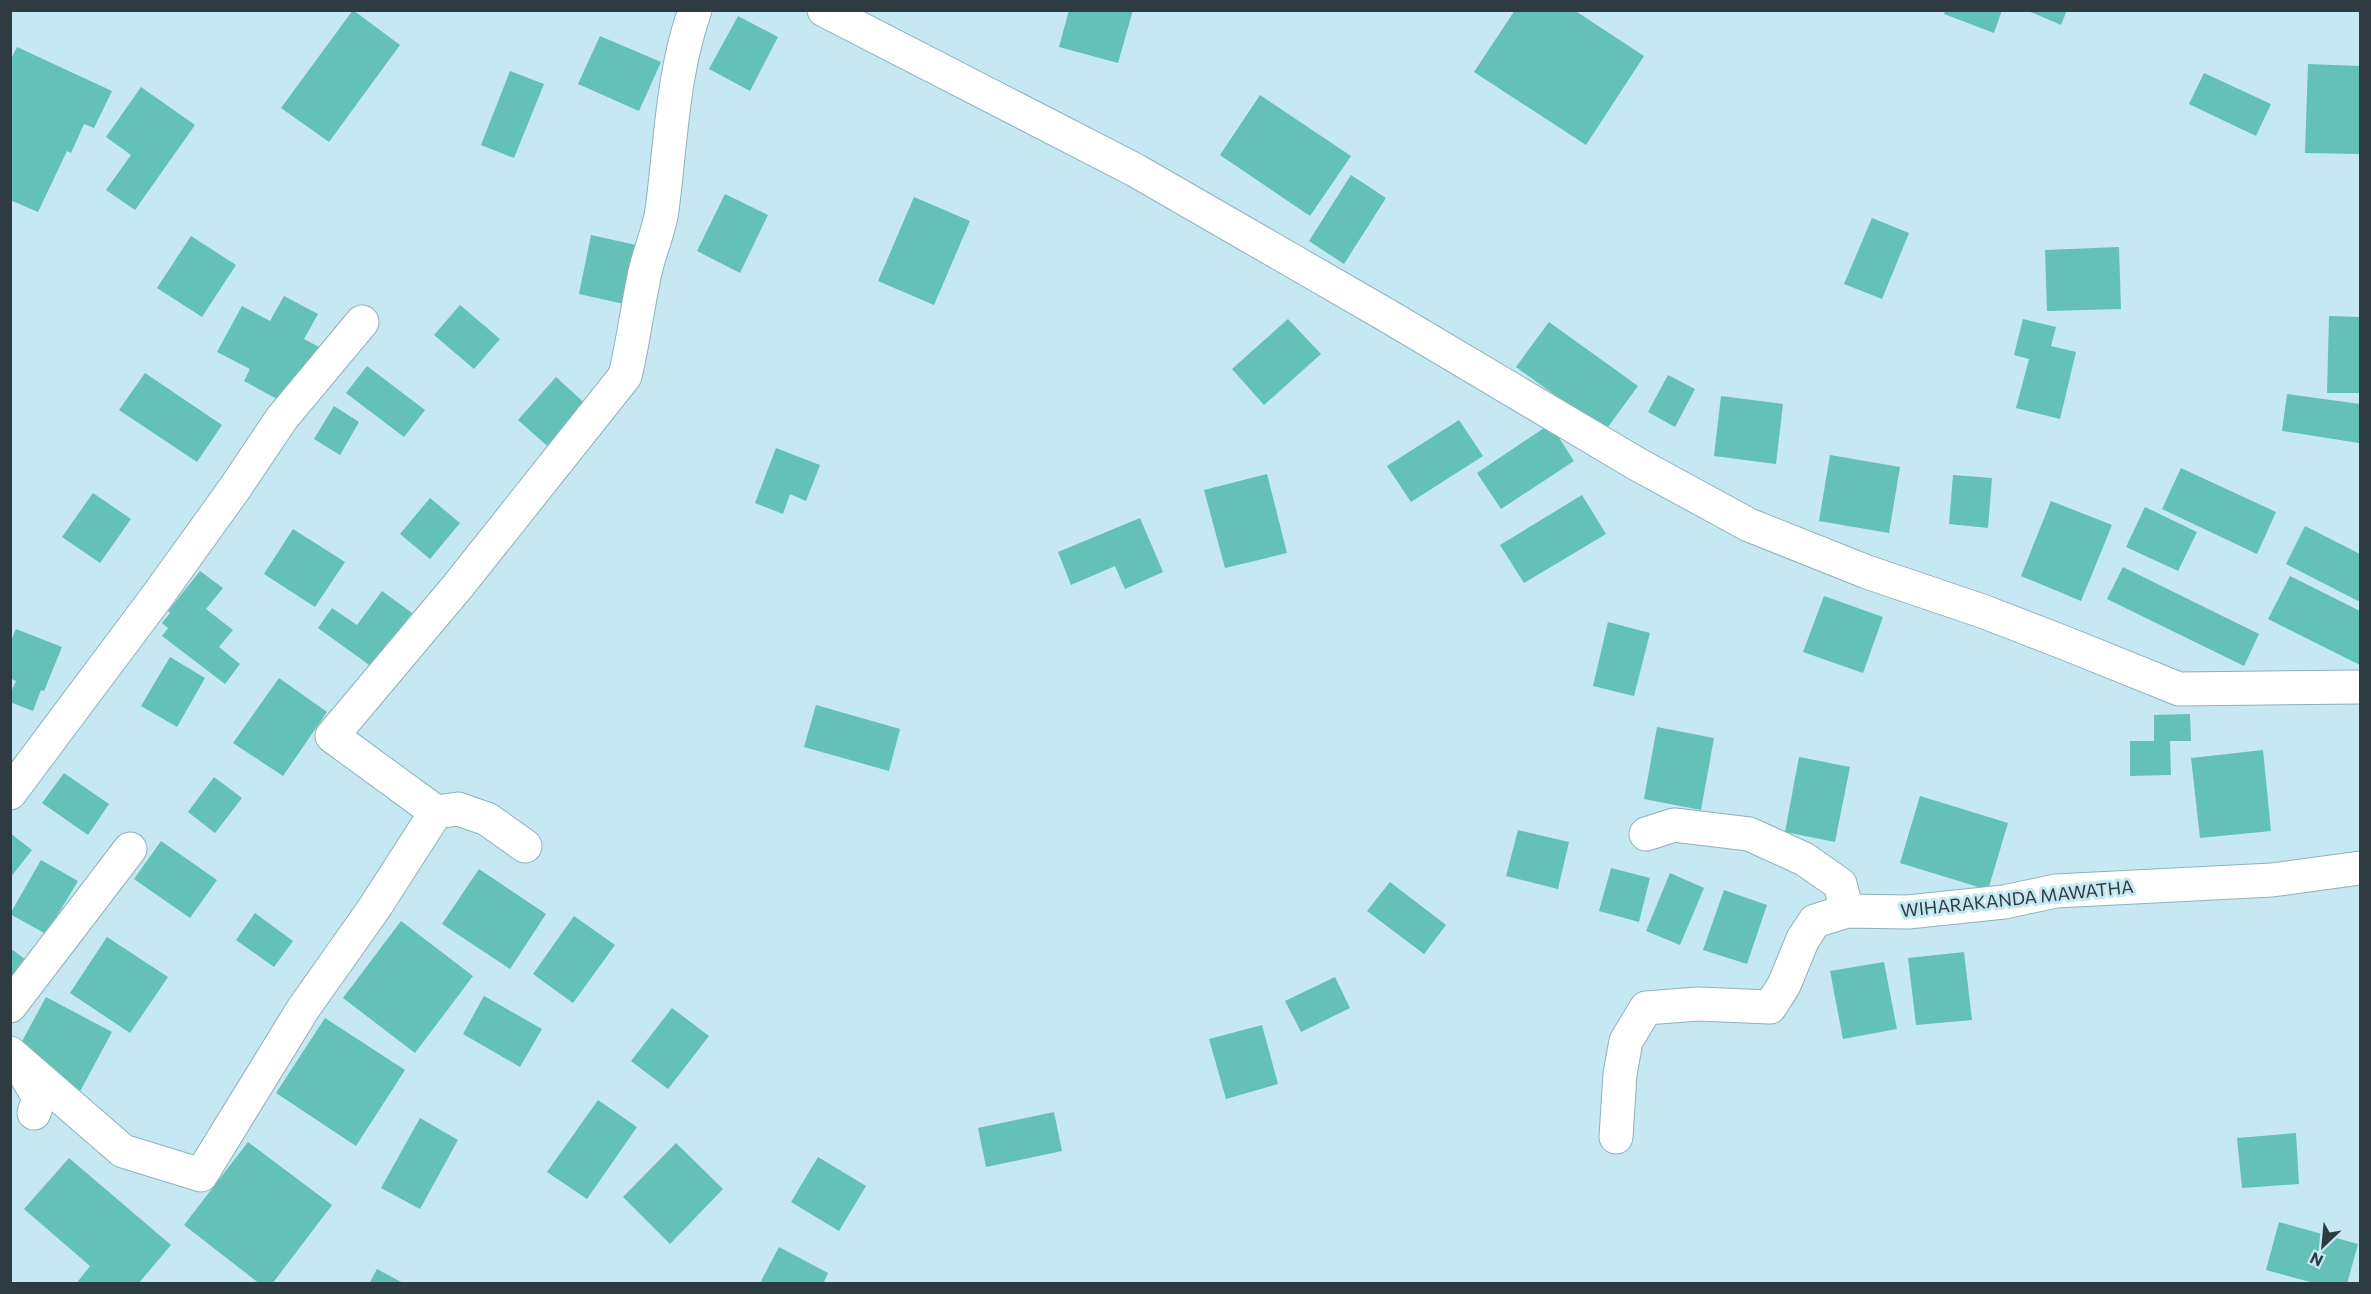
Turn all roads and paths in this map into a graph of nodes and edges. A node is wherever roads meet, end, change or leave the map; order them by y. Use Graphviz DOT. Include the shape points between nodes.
graph roads {
  1 [pos="695,10"];
  2 [pos="824,10"];
  3 [pos="362,322"];
  4 [pos="2361,687"];
  5 [pos="10,793"];
  6 [pos="436,812"];
  7 [pos="1646,834"];
  8 [pos="525,846"];
  9 [pos="130,849"];
  10 [pos="2361,868"];
  11 [pos="1847,911"];
  12 [pos="10,1006"];
  13 [pos="13,1055"];
  14 [pos="34,1113"];
  15 [pos="1616,1137"];
  1 -- 6 [label="street" via="674,94 662,213 644,275 625,376 458,586 332,736"];
  2 -- 4 [label="street" via="1135,170 1589,436 1749,525 2179,689"];
  3 -- 5 [label="street" via="282,418 158,595"];
  6 -- 8 [label="street" via="458,808 487,819"];
  6 -- 13 [label="street" via="375,908 303,1009 201,1174 123,1151"];
  7 -- 11 [label="street" via="1674,825 1749,834 1804,859 1840,884"];
  9 -- 12 [label="street"];
  10 -- 11 [label="street, WIHARAKANDA MAWATHA" via="2272,880 2056,891 2004,902 1908,912"];
  11 -- 15 [label="street, WIHARAKANDA MAWATHA" via="1815,921 1770,1007 1646,1008 1626,1041"];
  13 -- 14 [label="street" via="39,1098"];
}
